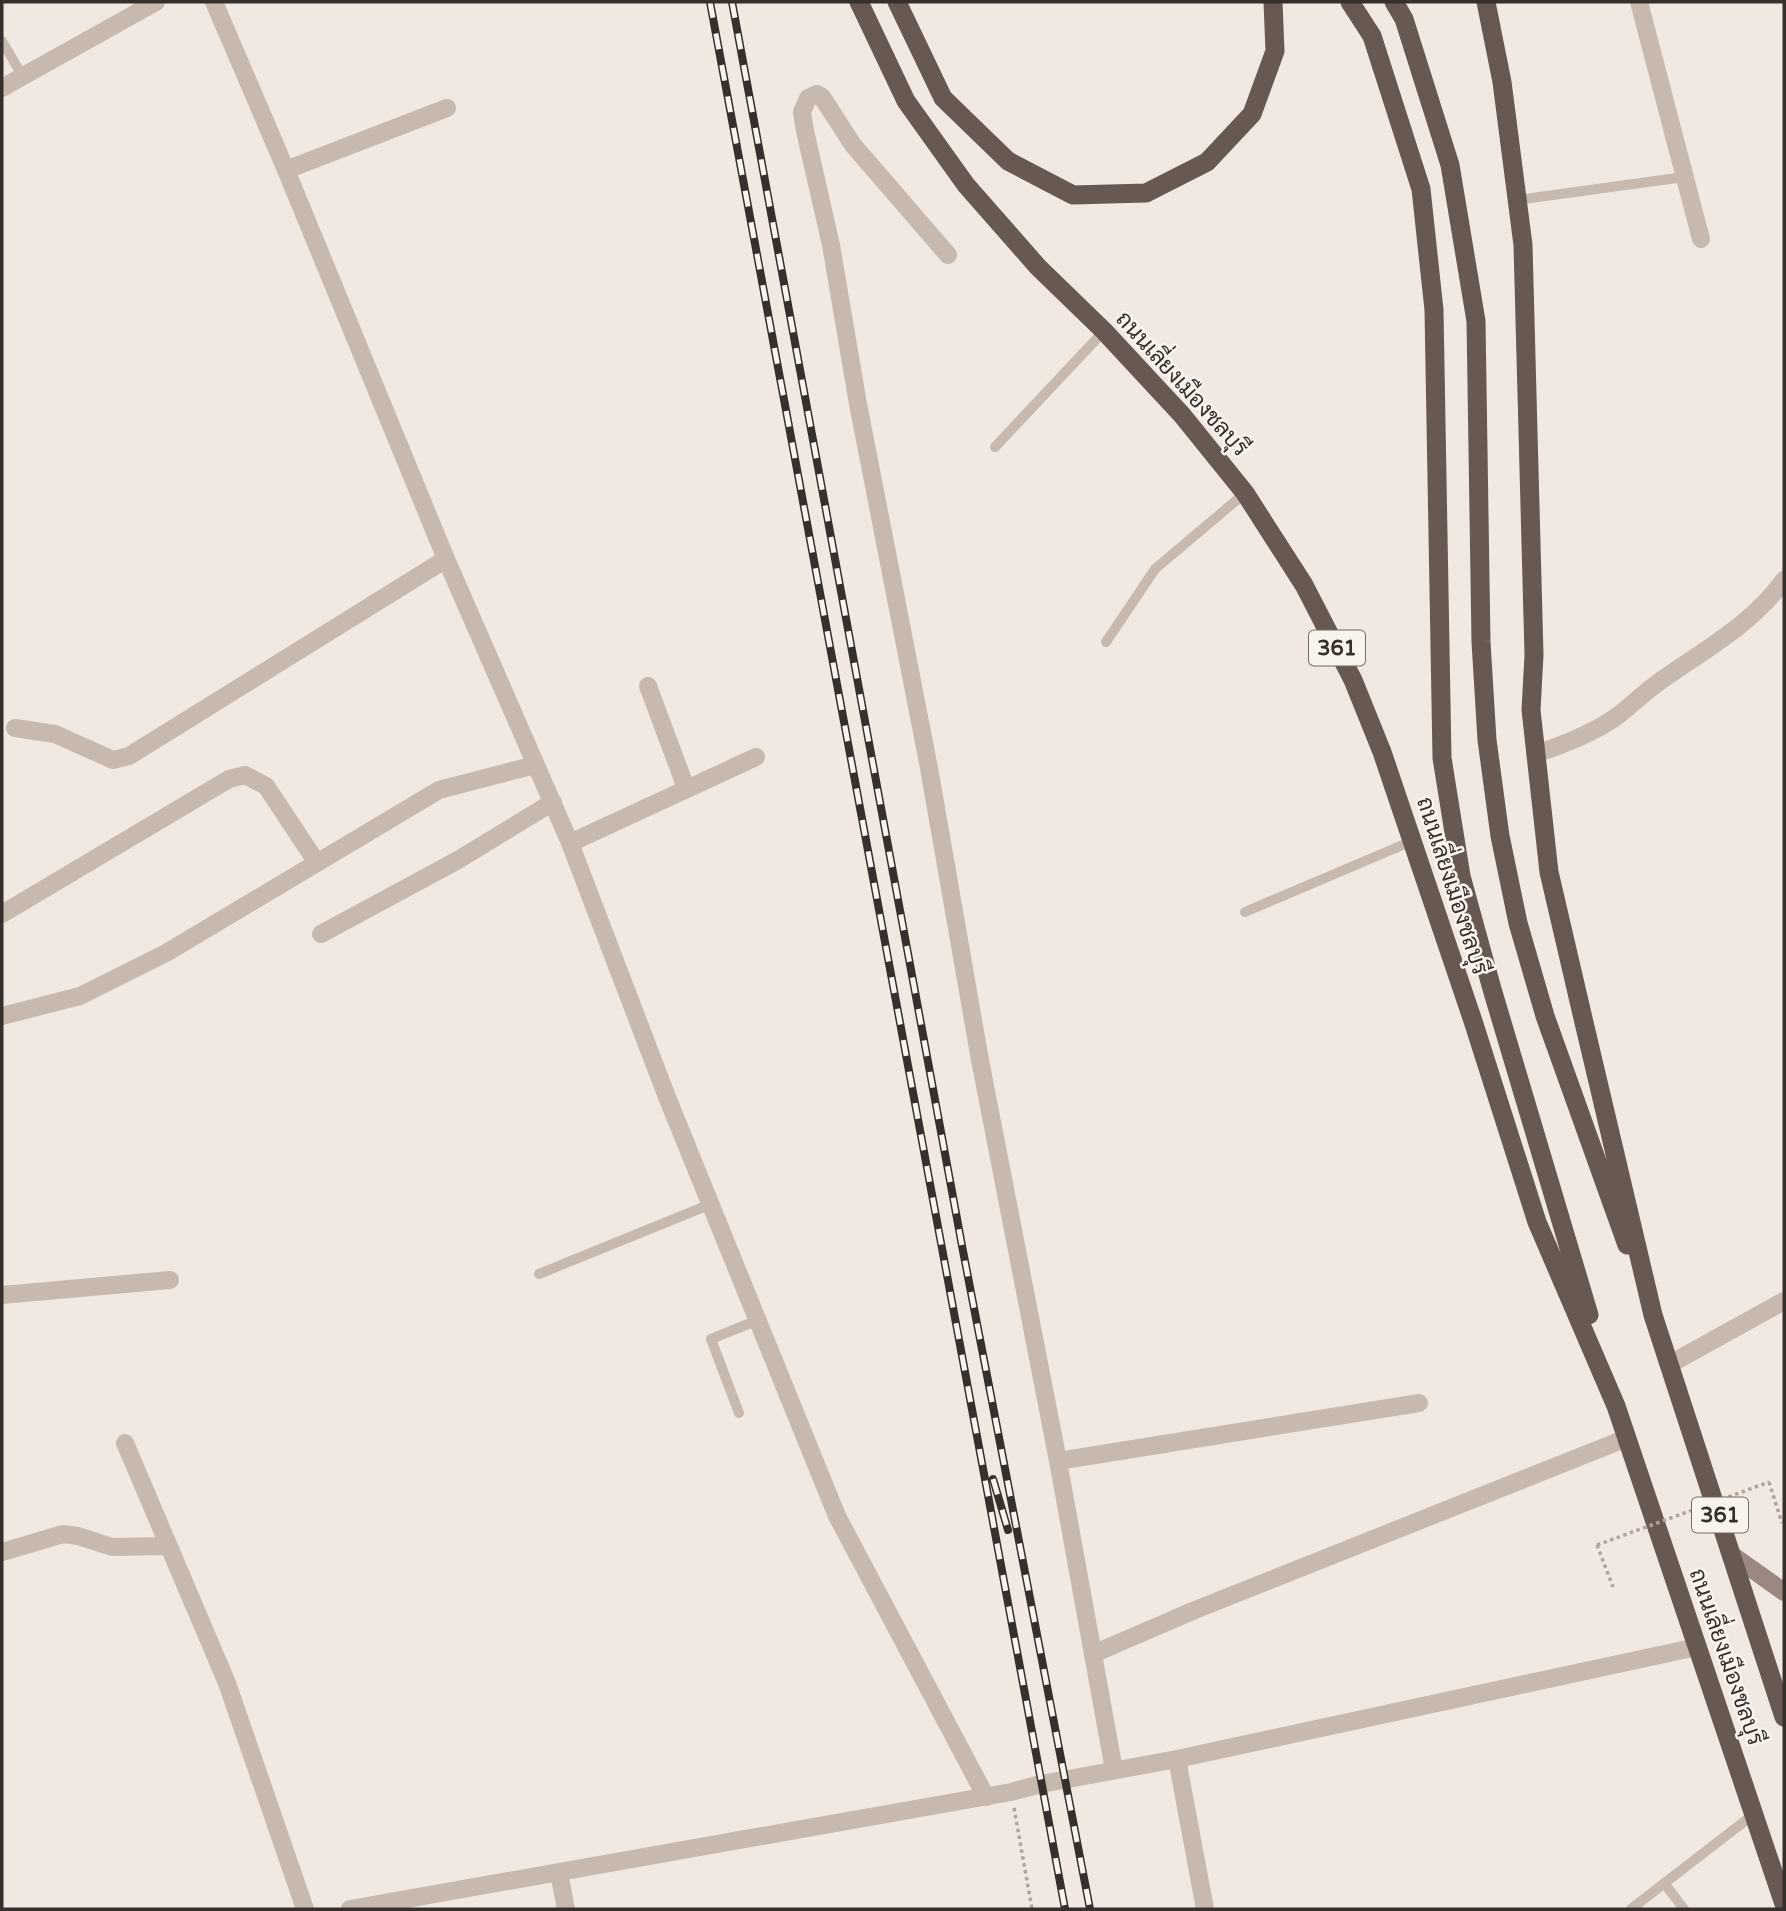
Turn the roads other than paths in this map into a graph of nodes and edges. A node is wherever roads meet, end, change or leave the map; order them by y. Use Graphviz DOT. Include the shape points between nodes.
graph roads {
  1 [pos="156,2"];
  2 [pos="214,2"];
  3 [pos="859,2"];
  4 [pos="897,2"];
  5 [pos="1273,2"];
  6 [pos="1350,2"];
  7 [pos="1394,2"];
  8 [pos="1486,2"];
  9 [pos="1639,2"];
  10 [pos="2,41"];
  11 [pos="23,76"];
  12 [pos="2,88"];
  13 [pos="447,108"];
  14 [pos="286,170"];
  15 [pos="1684,177"];
  16 [pos="1517,200"];
  17 [pos="1701,239"];
  18 [pos="948,255"];
  19 [pos="1104,331"];
  20 [pos="995,447"];
  21 [pos="1245,494"];
  22 [pos="446,559"];
  23 [pos="1784,580"];
  24 [pos="1106,642"];
  25 [pos="648,686"];
  26 [pos="15,728"];
  27 [pos="1535,754"];
  28 [pos="756,757"];
  29 [pos="535,765"];
  30 [pos="686,788"];
  31 [pos="553,802"];
  32 [pos="1412,841"];
  33 [pos="570,843"];
  34 [pos="317,863"];
  35 [pos="1244,912"];
  36 [pos="2,914"];
  37 [pos="321,934"];
  38 [pos="2,1016"];
  39 [pos="711,1204"];
  40 [pos="539,1274"];
  41 [pos="170,1280"];
  42 [pos="2,1295"];
  43 [pos="1784,1301"];
  44 [pos="1653,1315"];
  45 [pos="758,1320"];
  46 [pos="1670,1364"];
  47 [pos="1419,1403"];
  48 [pos="1616,1406"];
  49 [pos="739,1413"];
  50 [pos="1626,1437"];
  51 [pos="125,1443"];
  52 [pos="1058,1461"];
  53 [pos="169,1546"];
  54 [pos="2,1552"];
  55 [pos="1732,1555"];
  56 [pos="1784,1592"];
  57 [pos="1697,1647"];
  58 [pos="1093,1654"];
  59 [pos="1784,1717"];
  60 [pos="1177,1759"];
  61 [pos="1114,1770"];
  62 [pos="986,1797"];
  63 [pos="1754,1814"];
  64 [pos="559,1873"];
  65 [pos="1664,1883"];
  66 [pos="1784,1905"];
  67 [pos="306,1909"];
  68 [pos="350,1909"];
  69 [pos="566,1909"];
  70 [pos="1205,1909"];
  71 [pos="1631,1909"];
  72 [pos="1684,1909"];
  1 -- 11 [label="street"];
  2 -- 14 [label="street"];
  3 -- 19 [label="highway, ถนนเลี่ยงเมืองชลบุรี / 361" via="906,101 966,185 1038,267"];
  4 -- 5 [label="highway" via="943,99 1008,161 1073,195 1146,193 1207,162 1252,114 1275,51"];
  6 -- 48 [label="highway" via="1372,36 1421,189 1434,310 1442,758 1461,876"];
  7 -- 44 [label="highway" via="1404,19 1450,165 1476,321 1481,642 1500,836 1518,923 1545,1016"];
  8 -- 16 [label="highway, ถนนเลี่ยงเมืองชลบุรี / 361"];
  9 -- 15 [label="street"];
  10 -- 11 [label="lane"];
  11 -- 12 [label="street"];
  13 -- 14 [label="street"];
  14 -- 22 [label="street"];
  15 -- 16 [label="lane"];
  15 -- 17 [label="street"];
  16 -- 27 [label="highway, ถนนเลี่ยงเมืองชลบุรี / 361" via="1523,259"];
  18 -- 52 [label="street" via="853,145 822,97 808,98 802,112 805,131 831,245"];
  19 -- 20 [label="lane"];
  19 -- 21 [label="highway, ถนนเลี่ยงเมืองชลบุรี / 361" via="1182,415"];
  21 -- 24 [label="lane" via="1155,569"];
  21 -- 32 [label="highway, ถนนเลี่ยงเมืองชลบุรี / 361" via="1304,585 1353,680"];
  22 -- 26 [label="street" via="129,756 113,760 55,734"];
  22 -- 29 [label="street"];
  23 -- 27 [label="street" via="1721,642 1614,718 1574,742"];
  25 -- 30 [label="street"];
  27 -- 44 [label="highway, ถนนเลี่ยงเมืองชลบุรี / 361" via="1549,872"];
  28 -- 30 [label="street"];
  29 -- 31 [label="street"];
  29 -- 34 [label="street" via="439,790"];
  30 -- 33 [label="street"];
  31 -- 33 [label="street"];
  31 -- 37 [label="street"];
  32 -- 35 [label="lane"];
  32 -- 48 [label="highway, ถนนเลี่ยงเมืองชลบุรี / 361" via="1537,1222"];
  33 -- 39 [label="street"];
  34 -- 36 [label="street" via="266,786 245,775 229,779"];
  34 -- 38 [label="street" via="166,953 80,996"];
  39 -- 40 [label="lane"];
  39 -- 45 [label="street"];
  41 -- 42 [label="street"];
  43 -- 46 [label="street"];
  44 -- 46 [label="highway, ถนนเลี่ยงเมืองชลบุรี / 361"];
  45 -- 49 [label="lane" via="711,1339"];
  45 -- 62 [label="street" via="837,1517"];
  46 -- 55 [label="highway, ถนนเลี่ยงเมืองชลบุรี / 361"];
  47 -- 52 [label="street"];
  48 -- 50 [label="highway, ถนนเลี่ยงเมืองชลบุรี / 361"];
  50 -- 57 [label="highway, ถนนเลี่ยงเมืองชลบุรี / 361"];
  50 -- 58 [label="street"];
  51 -- 53 [label="street"];
  52 -- 58 [label="street"];
  53 -- 54 [label="street" via="112,1547 63,1534"];
  53 -- 67 [label="street" via="227,1682"];
  55 -- 56 [label="main road"];
  55 -- 59 [label="highway, ถนนเลี่ยงเมืองชลบุรี / 361"];
  57 -- 60 [label="street"];
  57 -- 63 [label="highway, ถนนเลี่ยงเมืองชลบุรี / 361"];
  58 -- 61 [label="street"];
  60 -- 61 [label="street"];
  60 -- 70 [label="street"];
  61 -- 62 [label="street"];
  62 -- 64 [label="street"];
  63 -- 65 [label="lane"];
  63 -- 66 [label="highway, ถนนเลี่ยงเมืองชลบุรี / 361"];
  64 -- 68 [label="street"];
  64 -- 69 [label="street"];
  65 -- 71 [label="lane"];
  65 -- 72 [label="lane"];
}
